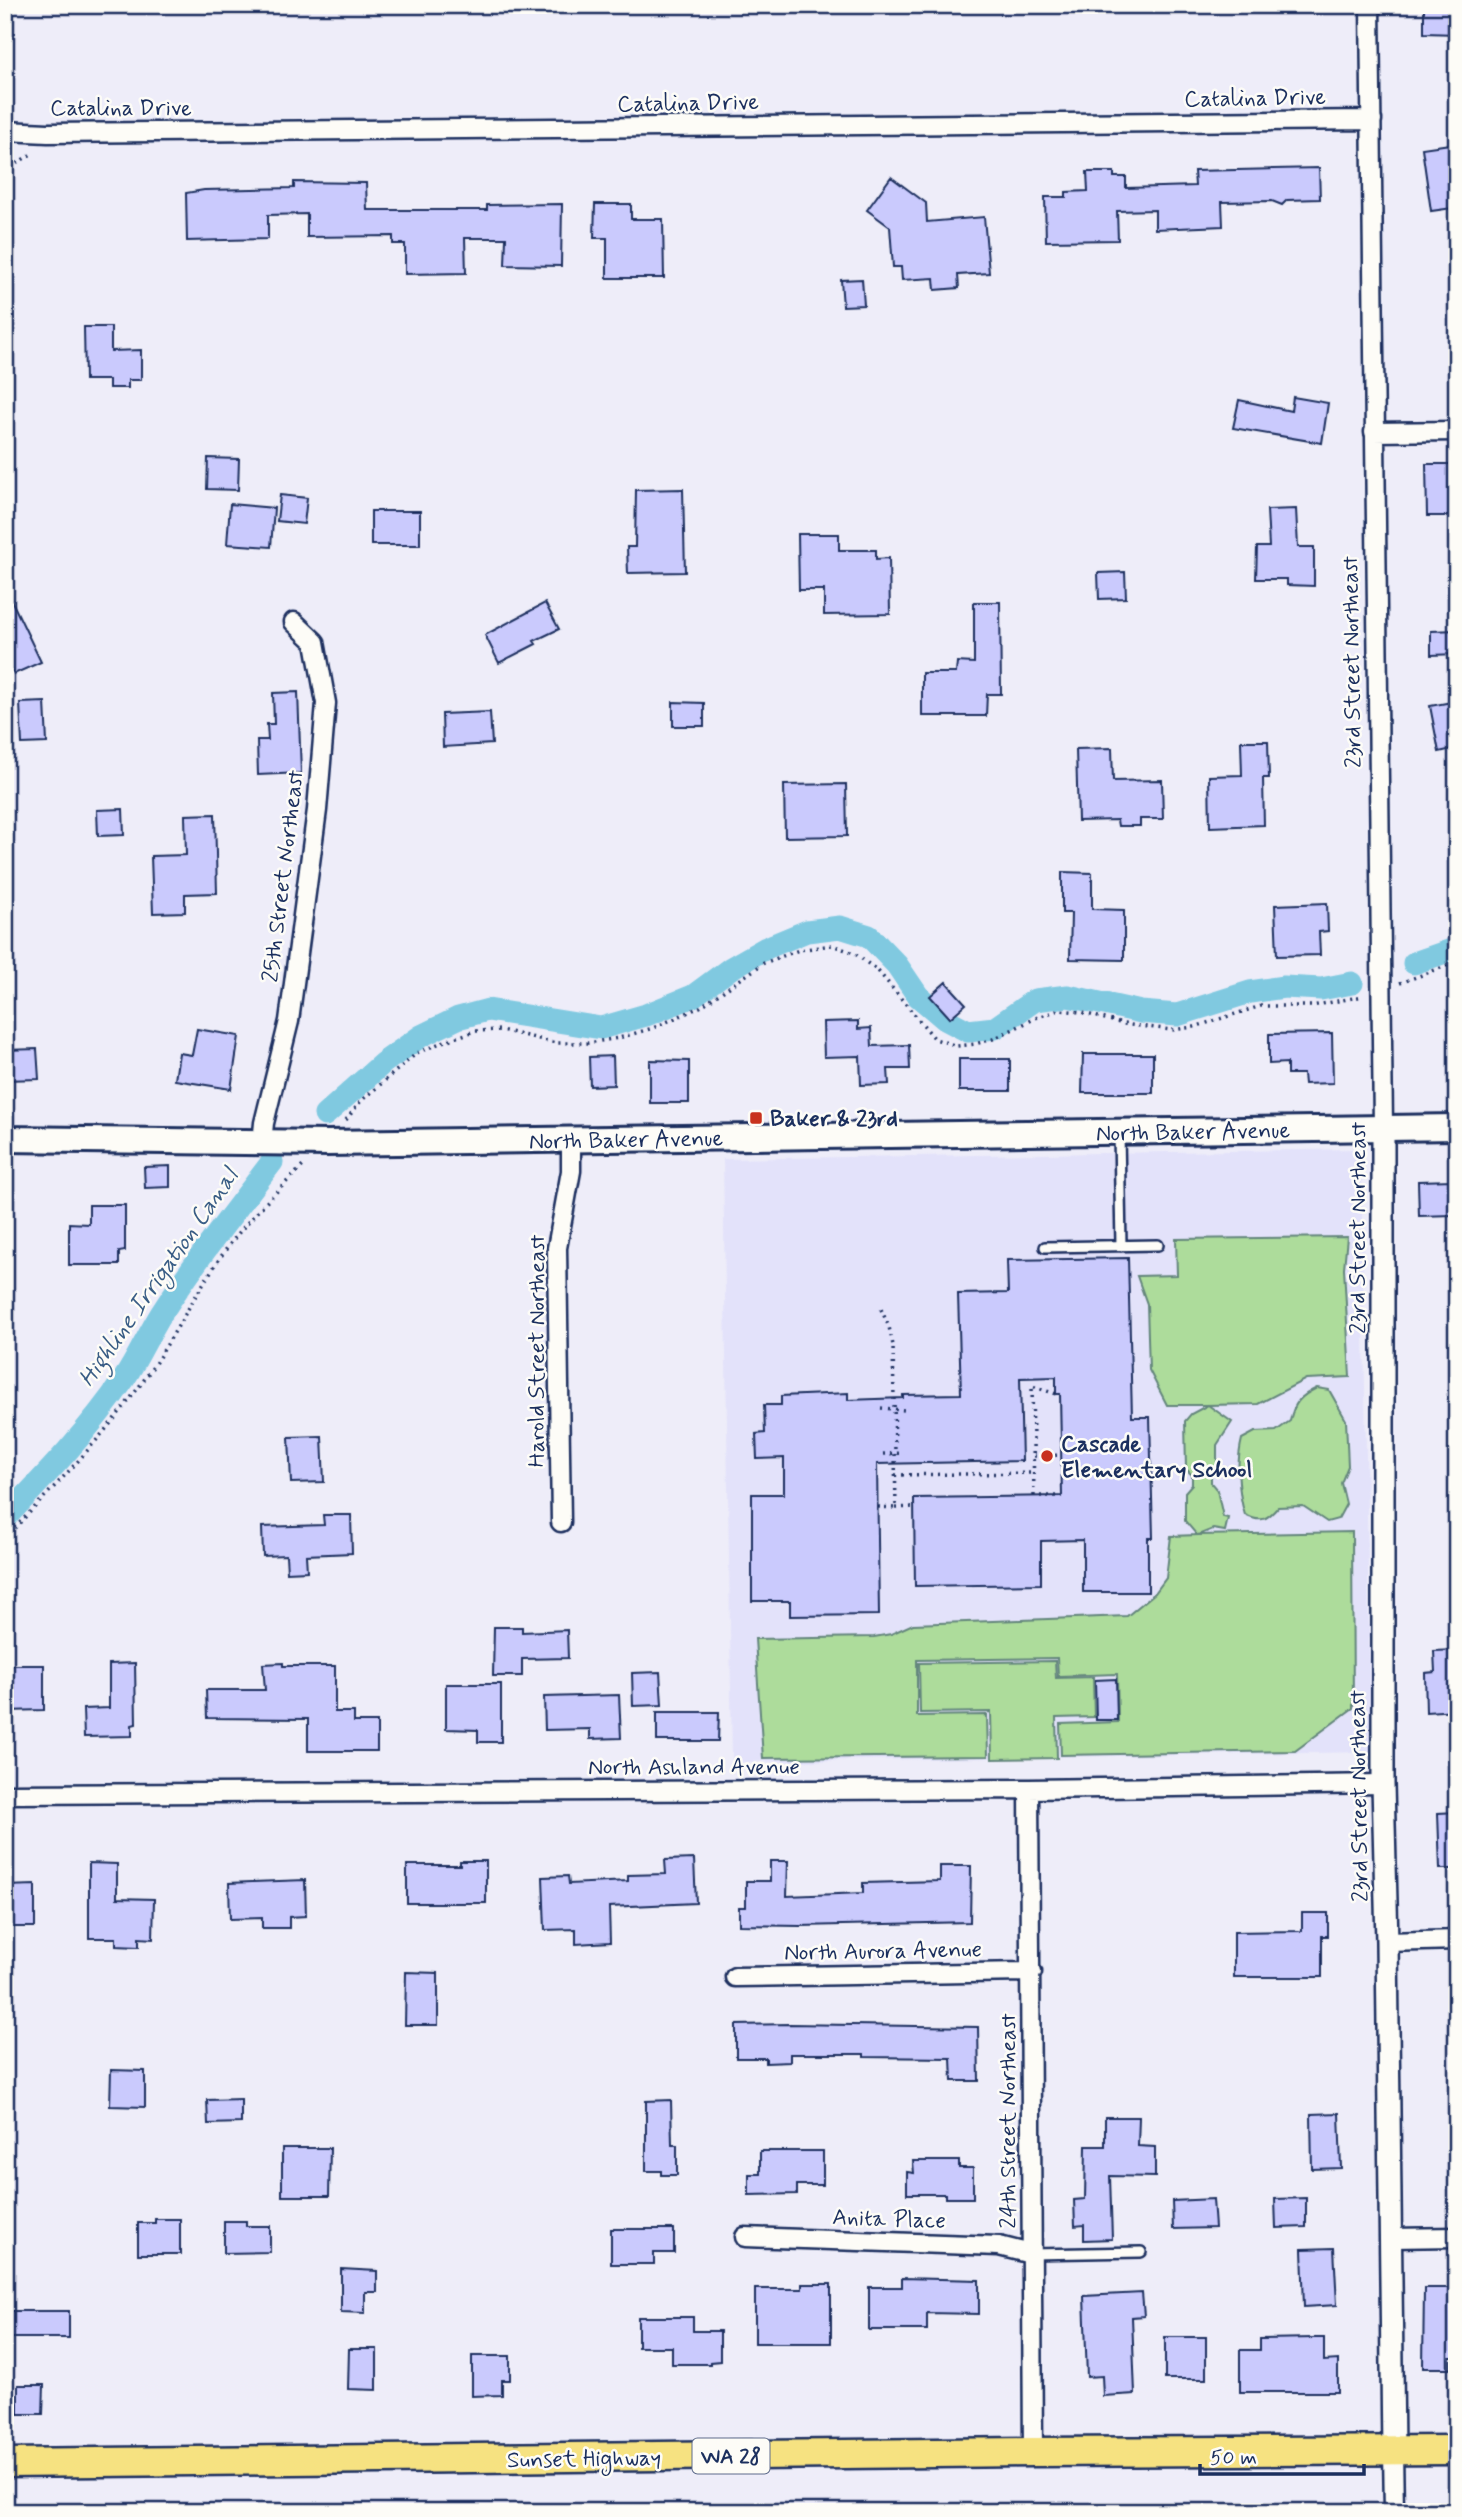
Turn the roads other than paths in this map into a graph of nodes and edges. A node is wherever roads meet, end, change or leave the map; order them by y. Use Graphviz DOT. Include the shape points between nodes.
graph roads {
  1 [pos="1370,5"];
  2 [pos="1372,120"];
  3 [pos="5,131"];
  4 [pos="1457,431"];
  5 [pos="1374,432"];
  6 [pos="293,622"];
  7 [pos="1383,1127"];
  8 [pos="1457,1127"];
  9 [pos="1119,1133"];
  10 [pos="5,1139"];
  11 [pos="571,1139"];
  12 [pos="262,1143"];
  13 [pos="1158,1245"];
  14 [pos="1121,1246"];
  15 [pos="1045,1247"];
  16 [pos="561,1522"];
  17 [pos="1382,1784"];
  18 [pos="1029,1789"];
  19 [pos="5,1794"];
  20 [pos="1457,1940"];
  21 [pos="1387,1941"];
  22 [pos="1031,1972"];
  23 [pos="735,1977"];
  24 [pos="745,2237"];
  25 [pos="1457,2237"];
  26 [pos="1391,2238"];
  27 [pos="1141,2252"];
  28 [pos="1031,2254"];
  29 [pos="1457,2450"];
  30 [pos="1393,2451"];
  31 [pos="1033,2452"];
  32 [pos="5,2463"];
  33 [pos="1394,2512"];
  1 -- 2 [label="street, 23rd Street Northeast"];
  2 -- 3 [label="street, Catalina Drive"];
  2 -- 5 [label="street, 23rd Street Northeast"];
  4 -- 5 [label="street"];
  5 -- 7 [label="street, 23rd Street Northeast"];
  6 -- 12 [label="street, 25th Street Northeast" via="315,642 326,703 291,1008"];
  7 -- 8 [label="main road, North Baker Avenue"];
  7 -- 9 [label="main road, North Baker Avenue"];
  7 -- 17 [label="street, 23rd Street Northeast"];
  9 -- 11 [label="main road, North Baker Avenue"];
  9 -- 14 [label="lane"];
  10 -- 12 [label="main road, North Baker Avenue"];
  11 -- 12 [label="main road, North Baker Avenue"];
  11 -- 16 [label="street, Harold Street Northeast" via="571,1171 557,1248"];
  13 -- 14 [label="lane"];
  14 -- 15 [label="lane"];
  17 -- 18 [label="street, North Ashland Avenue"];
  17 -- 21 [label="street, 23rd Street Northeast"];
  18 -- 19 [label="street, North Ashland Avenue"];
  18 -- 22 [label="street, 24th Street Northeast"];
  20 -- 21 [label="street"];
  21 -- 26 [label="street, 23rd Street Northeast"];
  22 -- 23 [label="street, North Aurora Avenue"];
  22 -- 28 [label="street, 24th Street Northeast"];
  24 -- 28 [label="street, Anita Place" via="999,2246"];
  25 -- 26 [label="street"];
  26 -- 30 [label="street, 23rd Street Northeast"];
  27 -- 28 [label="lane"];
  28 -- 31 [label="street, 24th Street Northeast"];
  29 -- 30 [label="highway, Sunset Highway / WA 28"];
  30 -- 31 [label="highway, Sunset Highway / WA 28"];
  30 -- 33 [label="street"];
  31 -- 32 [label="highway, Sunset Highway / WA 28"];
}
